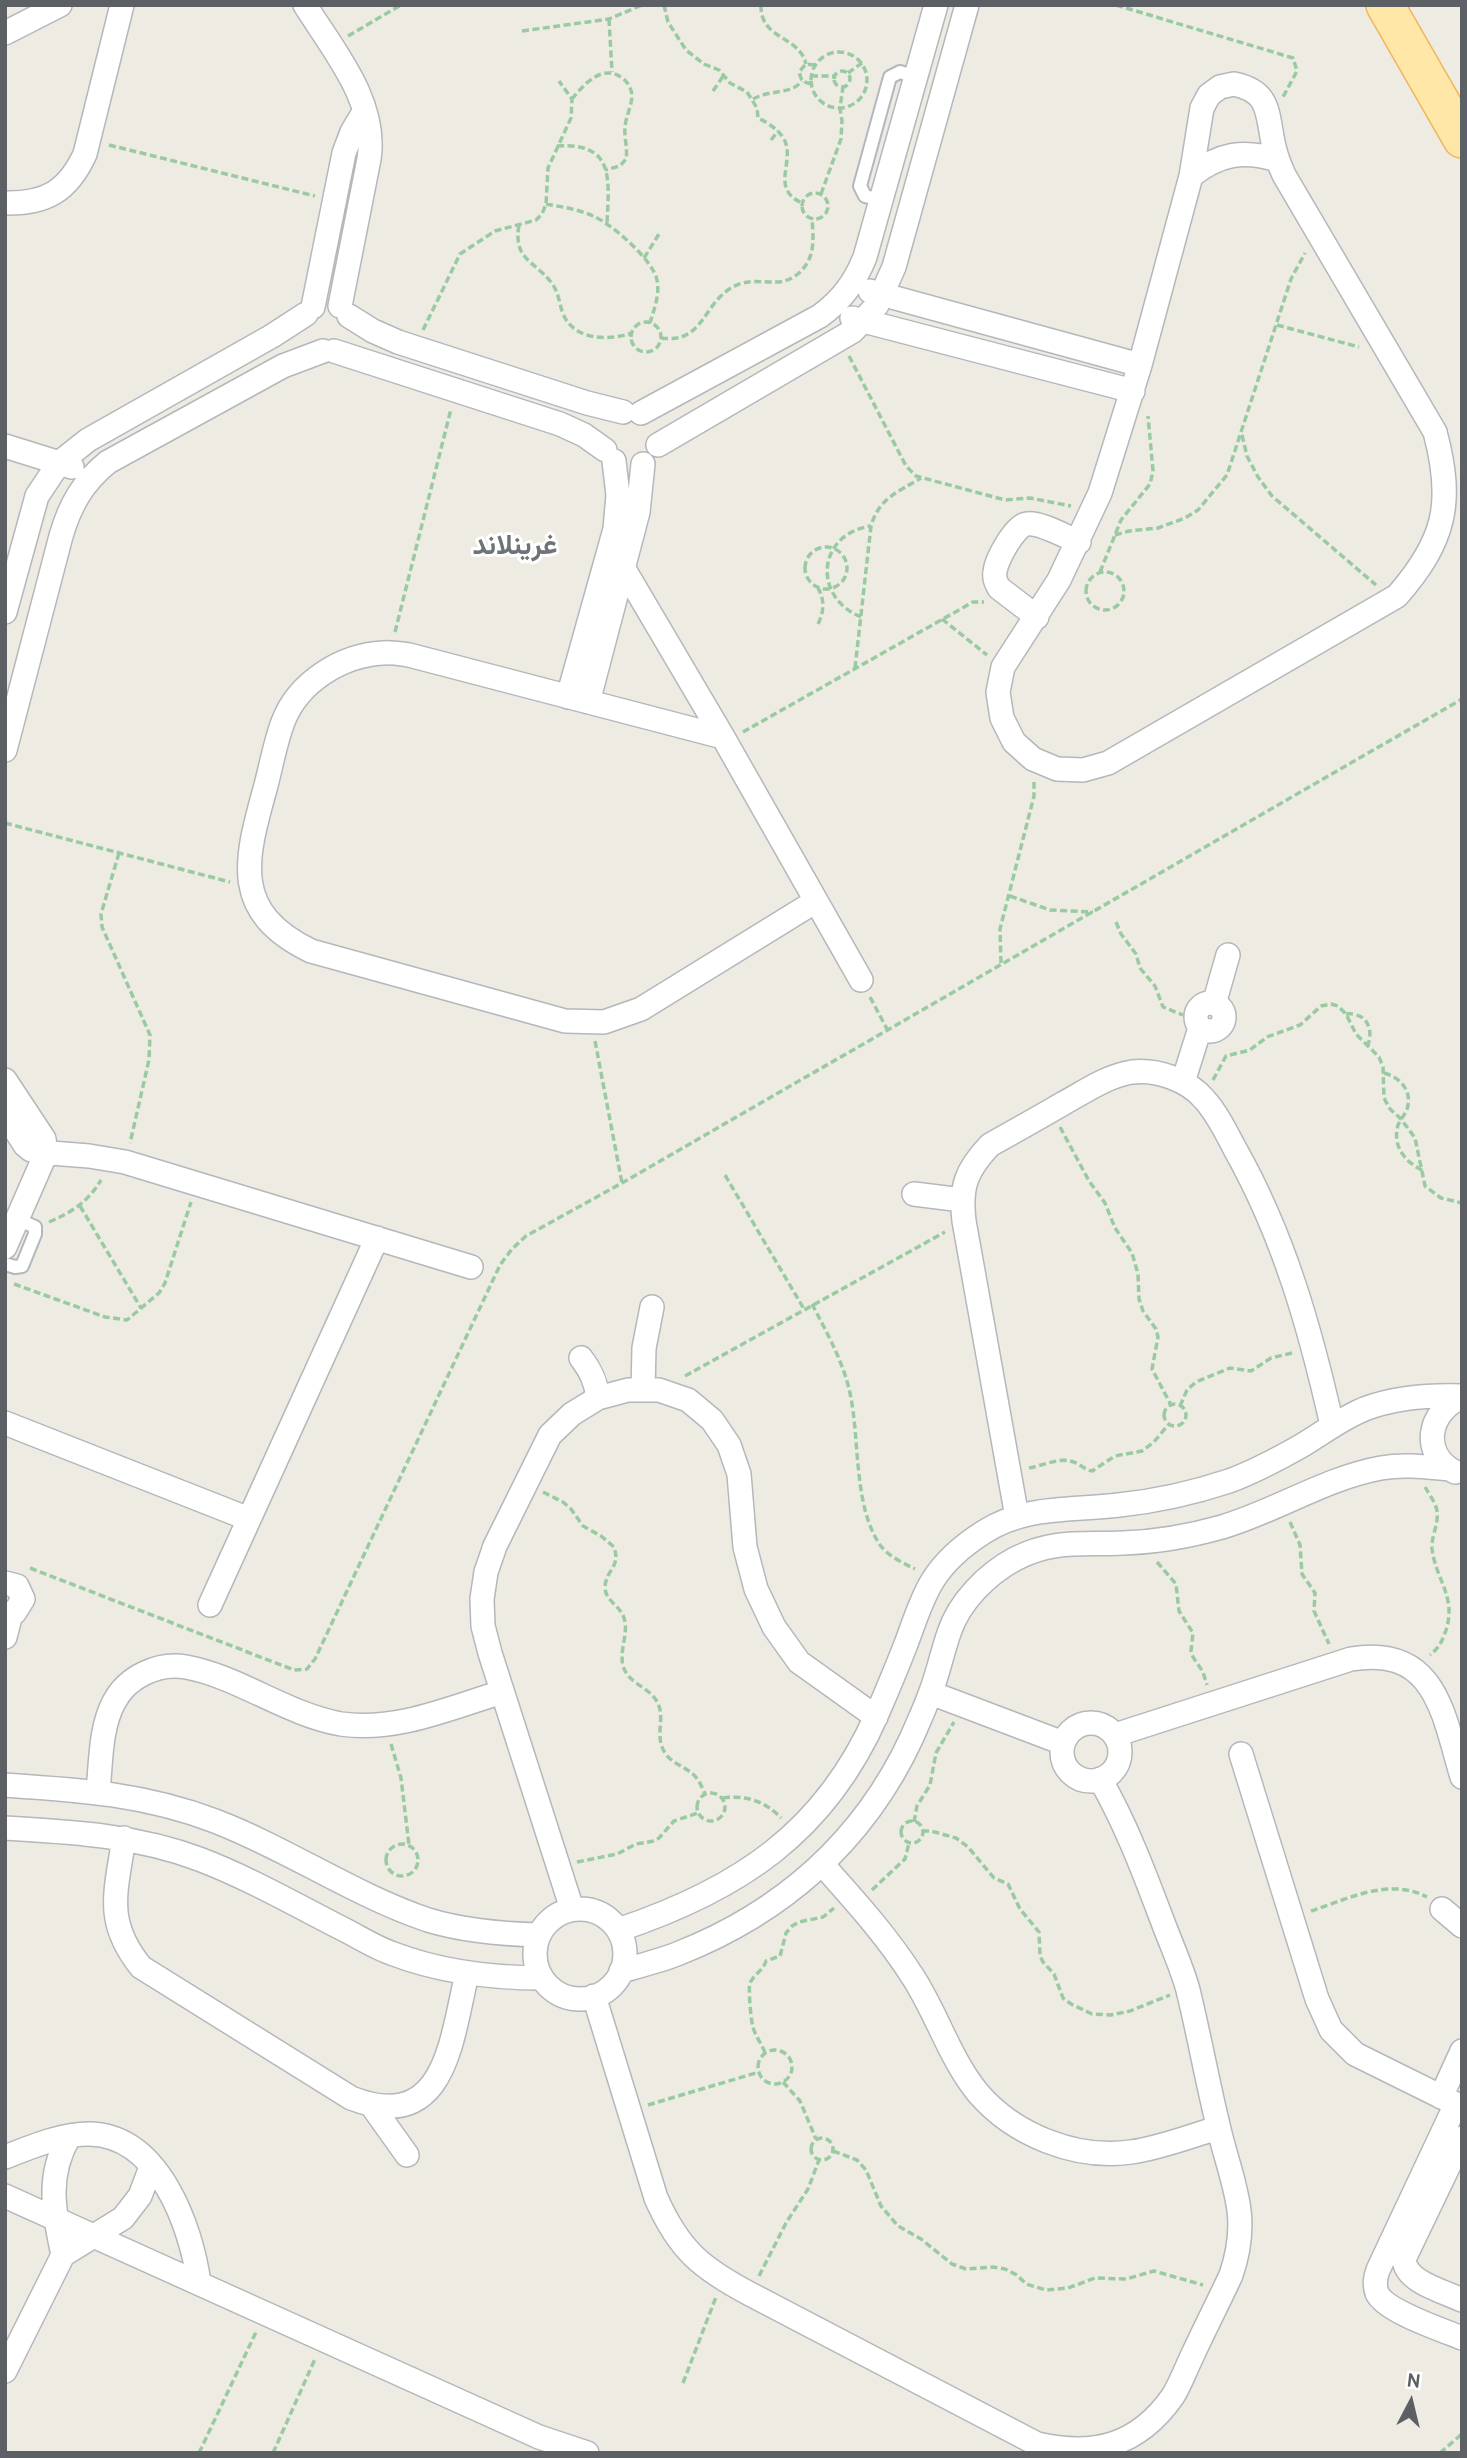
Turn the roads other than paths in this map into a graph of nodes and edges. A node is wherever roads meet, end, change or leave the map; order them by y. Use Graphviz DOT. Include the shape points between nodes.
graph roads {
  1 [pos="60,5"];
  2 [pos="122,5"];
  3 [pos="305,5"];
  4 [pos="936,5"];
  5 [pos="967,5"];
  6 [pos="1385,5"];
  7 [pos="5,33"];
  8 [pos="364,112"];
  9 [pos="1462,139"];
  10 [pos="1277,160"];
  11 [pos="1191,176"];
  12 [pos="5,203"];
  13 [pos="852,285"];
  14 [pos="883,296"];
  15 [pos="830,309"];
  16 [pos="310,310"];
  17 [pos="344,311"];
  18 [pos="863,322"];
  19 [pos="328,351"];
  20 [pos="1140,365"];
  21 [pos="1133,391"];
  22 [pos="632,412"];
  23 [pos="658,445"];
  24 [pos="5,446"];
  25 [pos="609,456"];
  26 [pos="59,463"];
  27 [pos="643,464"];
  28 [pos="94,473"];
  29 [pos="1079,542"];
  30 [pos="624,569"];
  31 [pos="5,611"];
  32 [pos="1037,617"];
  33 [pos="578,699"];
  34 [pos="724,739"];
  35 [pos="5,750"];
  36 [pos="816,901"];
  37 [pos="1228,955"];
  38 [pos="861,980"];
  39 [pos="5,1080"];
  40 [pos="1183,1082"];
  41 [pos="5,1114"];
  42 [pos="46,1153"];
  43 [pos="914,1194"];
  44 [pos="963,1211"];
  45 [pos="26,1223"];
  46 [pos="377,1238"];
  47 [pos="5,1247"];
  48 [pos="5,1264"];
  49 [pos="471,1267"];
  50 [pos="652,1307"];
  51 [pos="581,1358"];
  52 [pos="651,1390"];
  53 [pos="1462,1396"];
  54 [pos="598,1398"];
  55 [pos="5,1423"];
  56 [pos="1332,1425"];
  57 [pos="1456,1472"];
  58 [pos="1017,1517"];
  59 [pos="249,1520"];
  60 [pos="5,1583"];
  61 [pos="210,1605"];
  62 [pos="8,1614"];
  63 [pos="5,1637"];
  64 [pos="502,1692"];
  65 [pos="931,1693"];
  66 [pos="876,1717"];
  67 [pos="1115,1735"];
  68 [pos="1063,1743"];
  69 [pos="1241,1754"];
  70 [pos="1462,1777"];
  71 [pos="1100,1779"];
  72 [pos="5,1785"];
  73 [pos="98,1791"];
  74 [pos="5,1828"];
  75 [pos="124,1838"];
  76 [pos="823,1865"];
  77 [pos="572,1909"];
  78 [pos="1442,1909"];
  79 [pos="1462,1926"];
  80 [pos="618,1930"];
  81 [pos="539,1935"];
  82 [pos="621,1972"];
  83 [pos="467,1974"];
  84 [pos="542,1978"];
  85 [pos="594,1996"];
  86 [pos="1462,2050"];
  87 [pos="1453,2103"];
  88 [pos="372,2106"];
  89 [pos="1218,2128"];
  90 [pos="69,2137"];
  91 [pos="1462,2138"];
  92 [pos="407,2155"];
  93 [pos="5,2157"];
  94 [pos="151,2167"];
  95 [pos="1432,2178"];
  96 [pos="5,2196"];
  97 [pos="55,2218"];
  98 [pos="95,2235"];
  99 [pos="63,2255"];
  100 [pos="200,2283"];
  101 [pos="1462,2300"];
  102 [pos="1462,2338"];
  103 [pos="5,2371"];
  104 [pos="536,2445"];
  105 [pos="1127,2446"];
  106 [pos="587,2453"];
  1 -- 7 [label="street"];
  2 -- 12 [label="street" via="85,154 76,173 44,199"];
  3 -- 8 [label="street" via="354,84"];
  4 -- 13 [label="street" via="865,257"];
  5 -- 14 [label="street"];
  6 -- 9 [label="main road"];
  8 -- 16 [label="street" via="347,142"];
  8 -- 17 [label="street" via="371,147"];
  10 -- 11 [label="street" via="1241,153 1205,164"];
  10 -- 11 [label="street" via="1267,106 1248,87 1234,84 1220,87 1202,107"];
  10 -- 32 [label="street" via="1435,432 1444,466 1445,502 1437,537 1420,569 1397,596 1108,763 1083,771 1057,769 1033,759 1014,742 1002,718 998,692 1003,667"];
  11 -- 20 [label="street"];
  13 -- 14 [label="street"];
  13 -- 15 [label="street"];
  14 -- 18 [label="street"];
  14 -- 20 [label="street"];
  15 -- 18 [label="street"];
  15 -- 22 [label="street"];
  16 -- 17 [label="street" via="326,302"];
  16 -- 19 [label="street" via="302,329 304,337 315,349"];
  16 -- 26 [label="street" via="88,440"];
  17 -- 19 [label="street" via="352,330 341,348"];
  17 -- 22 [label="street" via="373,331 415,348 587,403"];
  18 -- 21 [label="street"];
  18 -- 23 [label="street"];
  19 -- 25 [label="street" via="561,424 584,435"];
  19 -- 28 [label="street" via="283,366"];
  20 -- 21 [label="street"];
  21 -- 29 [label="street"];
  22 -- 23 [label="street" via="653,423"];
  22 -- 25 [label="street" via="607,423 603,432"];
  23 -- 27 [label="street"];
  24 -- 26 [label="street"];
  25 -- 27 [label="street" via="628,467"];
  25 -- 33 [label="street" via="618,495 615,529"];
  26 -- 28 [label="street"];
  26 -- 31 [label="street" via="37,496"];
  27 -- 30 [label="street" via="638,512"];
  28 -- 35 [label="street" via="67,513"];
  29 -- 32 [label="street"];
  29 -- 32 [label="street" via="1035,524 1014,531 996,567 995,582"];
  30 -- 33 [label="street"];
  30 -- 34 [label="street"];
  33 -- 34 [label="street"];
  33 -- 36 [label="street" via="410,655 359,656 335,666 296,698 283,720 250,843 251,888 260,908 273,926 311,951 565,1021 604,1021 641,1009"];
  34 -- 36 [label="street"];
  36 -- 38 [label="street"];
  37 -- 40 [label="street"];
  39 -- 42 [label="street" via="44,1139"];
  40 -- 44 [label="street" via="1159,1073 1133,1072 1108,1078 990,1145 965,1179"];
  40 -- 56 [label="street" via="1204,1098 1269,1216 1290,1266"];
  41 -- 42 [label="street" via="25,1145"];
  42 -- 45 [label="street"];
  42 -- 46 [label="street" via="118,1160"];
  43 -- 44 [label="street"];
  44 -- 58 [label="street"];
  45 -- 47 [label="street"];
  45 -- 48 [label="lane" via="36,1234 24,1263 19,1268"];
  46 -- 49 [label="street"];
  46 -- 59 [label="street"];
  50 -- 52 [label="street" via="643,1348"];
  51 -- 54 [label="street" via="596,1383"];
  52 -- 54 [label="street"];
  52 -- 66 [label="street" via="688,1400 712,1420 729,1445 740,1474 745,1547 756,1588 774,1627 799,1662"];
  53 -- 56 [label="street" via="1398,1399"];
  53 -- 57 [label="street" via="1443,1408 1432,1440 1435,1451"];
  54 -- 64 [label="street" via="550,1435 486,1572 484,1626"];
  55 -- 59 [label="street"];
  56 -- 58 [label="street" via="1268,1464 1194,1492"];
  57 -- 65 [label="street" via="1416,1466 1382,1468 1349,1476 1279,1507 1199,1533 1147,1541 1082,1542 1015,1559 966,1601 950,1630"];
  58 -- 66 [label="street" via="966,1545 933,1579"];
  59 -- 61 [label="street"];
  60 -- 62 [label="street" via="17,1586 23,1594 22,1604"];
  62 -- 63 [label="street"];
  64 -- 73 [label="street" via="408,1721 364,1726 320,1719 184,1666 163,1666 126,1685 114,1701"];
  64 -- 77 [label="street"];
  65 -- 68 [label="street"];
  65 -- 76 [label="street" via="886,1784"];
  66 -- 80 [label="street" via="827,1797 796,1834 713,1892"];
  67 -- 68 [label="street" via="1101,1724 1082,1724"];
  67 -- 70 [label="street" via="1336,1664 1372,1656 1393,1658 1412,1667 1438,1699"];
  67 -- 71 [label="street" via="1120,1756 1116,1766"];
  68 -- 71 [label="street" via="1070,1772 1089,1781"];
  69 -- 87 [label="street" via="1317,1999 1331,2030 1355,2054"];
  71 -- 89 [label="street" via="1137,1853 1187,1987"];
  72 -- 73 [label="street"];
  73 -- 81 [label="street" via="218,1822 395,1908 430,1920 465,1929"];
  74 -- 75 [label="street"];
  75 -- 83 [label="street" via="200,1859 388,1952"];
  75 -- 88 [label="street" via="114,1906 117,1929 141,1967 351,2098"];
  76 -- 82 [label="street" via="729,1930"];
  76 -- 89 [label="street" via="889,1941 978,2093 1010,2122 1047,2142 1088,2152 1130,2152"];
  77 -- 80 [label="street" via="598,1913"];
  77 -- 81 [label="street" via="553,1919"];
  78 -- 79 [label="street"];
  80 -- 82 [label="street" via="625,1951"];
  81 -- 84 [label="street" via="535,1950"];
  82 -- 85 [label="street" via="605,1991"];
  83 -- 84 [label="street"];
  83 -- 88 [label="street" via="445,2064 434,2084 417,2098 395,2106"];
  84 -- 85 [label="street" via="559,1993"];
  85 -- 105 [label="street" via="656,2198 668,2225 706,2269 1037,2444 1063,2450"];
  86 -- 87 [label="street"];
  87 -- 95 [label="street"];
  88 -- 92 [label="street"];
  89 -- 105 [label="street" via="1241,2212 1238,2255 1175,2393"];
  90 -- 93 [label="street"];
  90 -- 94 [label="street" via="106,2136 139,2153"];
  90 -- 97 [label="street" via="54,2176"];
  91 -- 95 [label="street"];
  94 -- 98 [label="street" via="132,2209"];
  94 -- 100 [label="street" via="184,2221"];
  95 -- 101 [label="street" via="1404,2264 1414,2278"];
  95 -- 102 [label="street" via="1378,2270 1375,2286 1388,2305"];
  96 -- 97 [label="street"];
  97 -- 98 [label="street"];
  97 -- 99 [label="street"];
  98 -- 99 [label="street"];
  98 -- 100 [label="street"];
  99 -- 103 [label="street"];
  100 -- 104 [label="street"];
  104 -- 106 [label="street"];
}
